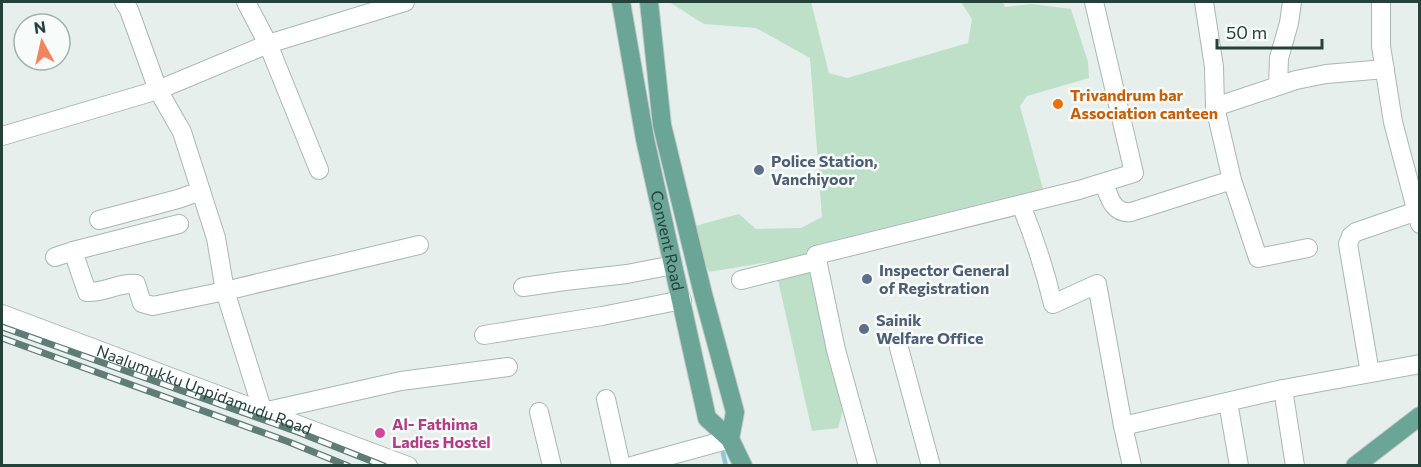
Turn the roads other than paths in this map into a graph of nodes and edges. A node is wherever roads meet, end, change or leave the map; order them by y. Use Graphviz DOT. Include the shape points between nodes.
graph roads {
  1 [pos="124,2"];
  2 [pos="246,2"];
  3 [pos="405,2"];
  4 [pos="621,2"];
  5 [pos="649,2"];
  6 [pos="1094,2"];
  7 [pos="1204,2"];
  8 [pos="1292,2"];
  9 [pos="1381,2"];
  10 [pos="268,44"];
  11 [pos="1385,69"];
  12 [pos="1278,86"];
  13 [pos="158,90"];
  14 [pos="1215,107"];
  15 [pos="2,136"];
  16 [pos="319,170"];
  17 [pos="1232,180"];
  18 [pos="1104,183"];
  19 [pos="201,191"];
  20 [pos="1021,205"];
  21 [pos="1419,215"];
  22 [pos="99,220"];
  23 [pos="179,224"];
  24 [pos="419,245"];
  25 [pos="1308,248"];
  26 [pos="817,261"];
  27 [pos="673,266"];
  28 [pos="741,280"];
  29 [pos="523,287"];
  30 [pos="225,291"];
  31 [pos="682,300"];
  32 [pos="2,314"];
  33 [pos="483,335"];
  34 [pos="899,348"];
  35 [pos="1419,364"];
  36 [pos="508,367"];
  37 [pos="1370,373"];
  38 [pos="1283,389"];
  39 [pos="606,399"];
  40 [pos="1227,402"];
  41 [pos="263,412"];
  42 [pos="539,412"];
  43 [pos="1419,416"];
  44 [pos="1123,426"];
  45 [pos="723,440"];
  46 [pos="1362,463"];
  47 [pos="408,465"];
  48 [pos="552,465"];
  49 [pos="621,465"];
  50 [pos="632,465"];
  51 [pos="743,465"];
  52 [pos="868,465"];
  53 [pos="931,465"];
  54 [pos="1132,465"];
  55 [pos="1239,465"];
  56 [pos="1295,465"];
  1 -- 13 [label="street"];
  2 -- 10 [label="street"];
  3 -- 10 [label="street"];
  4 -- 27 [label="main road, Convent Road"];
  5 -- 45 [label="main road" via="662,125 735,412"];
  6 -- 18 [label="street" via="1134,173"];
  7 -- 14 [label="street" via="1214,67"];
  8 -- 12 [label="street" via="1279,58"];
  9 -- 11 [label="street"];
  10 -- 13 [label="street"];
  10 -- 16 [label="street"];
  11 -- 12 [label="street" via="1326,75"];
  11 -- 21 [label="street" via="1393,122"];
  12 -- 14 [label="street"];
  13 -- 15 [label="street"];
  13 -- 19 [label="street" via="182,132"];
  14 -- 17 [label="street"];
  17 -- 18 [label="street" via="1125,213 1112,203"];
  17 -- 25 [label="street" via="1258,258"];
  18 -- 20 [label="street"];
  19 -- 22 [label="street"];
  19 -- 30 [label="street" via="216,238"];
  20 -- 26 [label="street" via="816,255"];
  20 -- 44 [label="street" via="1053,304 1097,284"];
  21 -- 37 [label="street" via="1356,232 1348,244"];
  23 -- 30 [label="street" via="64,254 87,292 136,284 142,303 153,306"];
  24 -- 30 [label="street"];
  26 -- 28 [label="street"];
  26 -- 52 [label="street" via="836,350"];
  27 -- 29 [label="street"];
  27 -- 31 [label="main road, Convent Road"];
  30 -- 41 [label="street"];
  31 -- 33 [label="street"];
  31 -- 45 [label="main road, Convent Road" via="706,418"];
  32 -- 41 [label="street, Naalumukku Uppidamudu Road"];
  34 -- 53 [label="street"];
  35 -- 37 [label="street"];
  36 -- 41 [label="street" via="401,381"];
  37 -- 38 [label="street"];
  38 -- 40 [label="street"];
  38 -- 56 [label="street"];
  39 -- 49 [label="street"];
  40 -- 44 [label="street"];
  40 -- 55 [label="street"];
  41 -- 47 [label="street, Naalumukku Uppidamudu Road"];
  42 -- 48 [label="street"];
  43 -- 46 [label="main road"];
  44 -- 54 [label="street"];
  45 -- 50 [label="street"];
  45 -- 51 [label="main road, Convent Road"];
}
